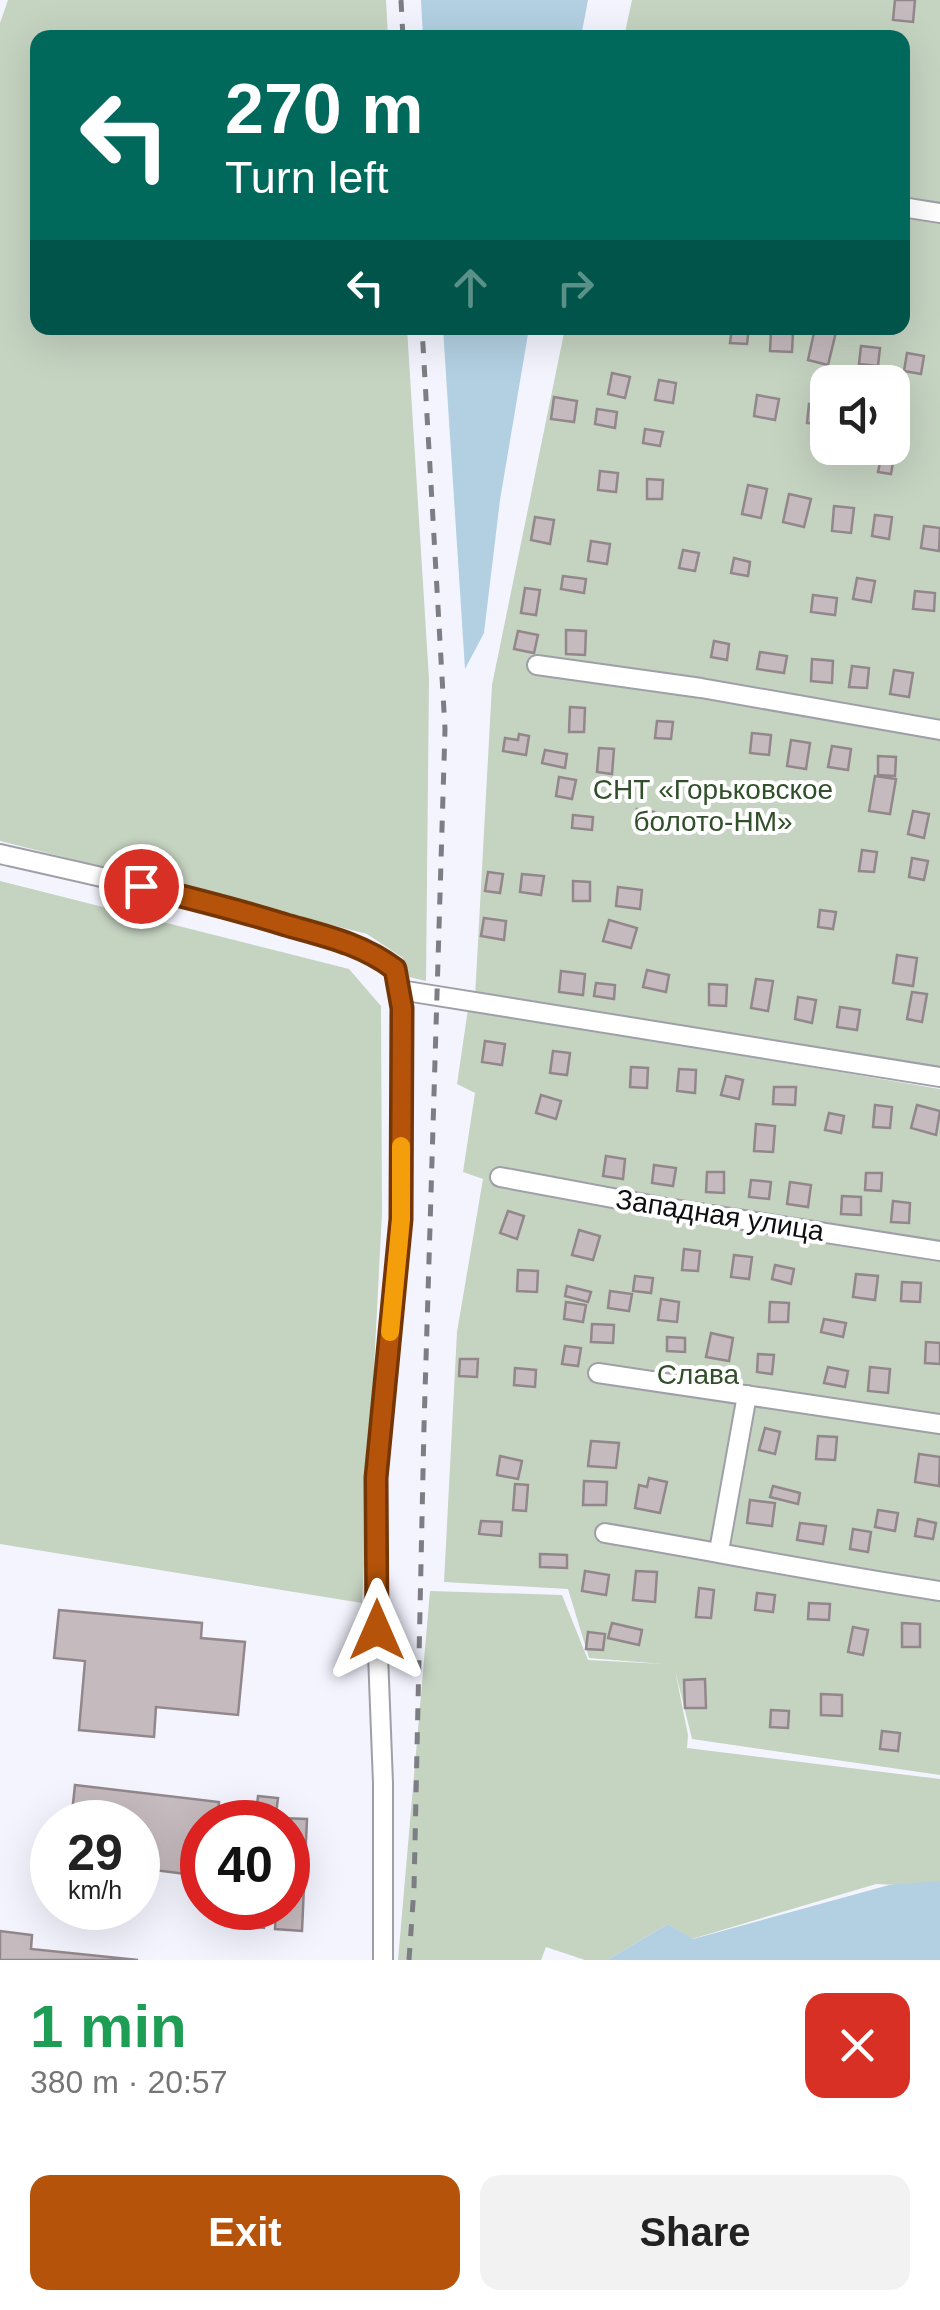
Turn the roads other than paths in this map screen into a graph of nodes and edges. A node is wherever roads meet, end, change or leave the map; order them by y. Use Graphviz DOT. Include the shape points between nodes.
graph roads {
  1 [pos="910,208"];
  2 [pos="940,213"];
  3 [pos="538,665"];
  4 [pos="940,730"];
  5 [pos="0,854"];
  6 [pos="400,990"];
  7 [pos="940,1076"];
  8 [pos="500,1177"];
  9 [pos="940,1251"];
  10 [pos="598,1373"];
  11 [pos="747,1395"];
  12 [pos="940,1424"];
  13 [pos="605,1532"];
  14 [pos="719,1550"];
  15 [pos="940,1591"];
  16 [pos="383,1960"];
  1 -- 2 [label="street"];
  3 -- 4 [label="street"];
  5 -- 6 [label="street" via="347,942 395,969"];
  6 -- 7 [label="street"];
  6 -- 16 [label="street" via="401,1219 376,1478"];
  8 -- 9 [label="street, Западная улица"];
  10 -- 11 [label="street"];
  11 -- 12 [label="street"];
  11 -- 14 [label="street"];
  13 -- 14 [label="street"];
  14 -- 15 [label="street"];
}
